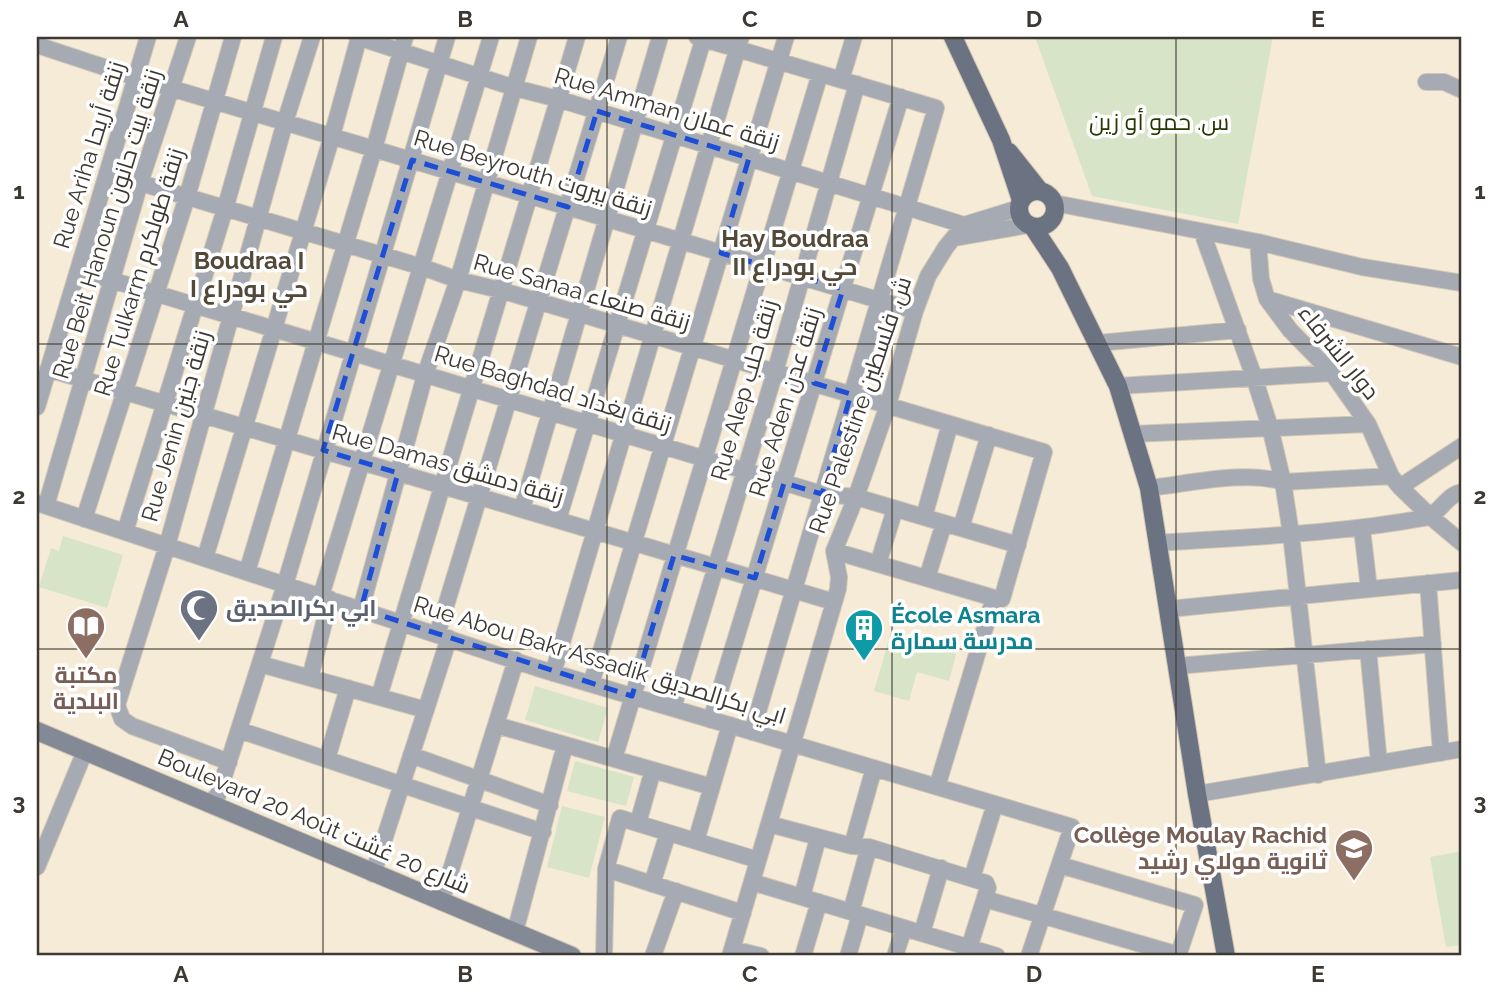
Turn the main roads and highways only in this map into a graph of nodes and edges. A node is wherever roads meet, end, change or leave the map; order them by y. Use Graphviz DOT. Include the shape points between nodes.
graph roads {
  1 [pos="953,37"];
  2 [pos="1001,141"];
  3 [pos="1020,204"];
  4 [pos="1048,205"];
  5 [pos="1030,226"];
  6 [pos="1060,268"];
  7 [pos="37,731"];
  8 [pos="572,956"];
  9 [pos="1226,956"];
  1 -- 2 [label="main road"];
  2 -- 3 [label="main road"];
  2 -- 4 [label="main road"];
  3 -- 4 [label="main road" via="1033,192"];
  3 -- 5 [label="main road" via="1023,220"];
  4 -- 5 [label="main road" via="1040,227"];
  4 -- 6 [label="main road"];
  5 -- 6 [label="main road"];
  6 -- 9 [label="main road" via="1118,386 1149,488"];
  7 -- 8 [label="main road, Boulevard 20 Août شارع 20 غشت"];
}
